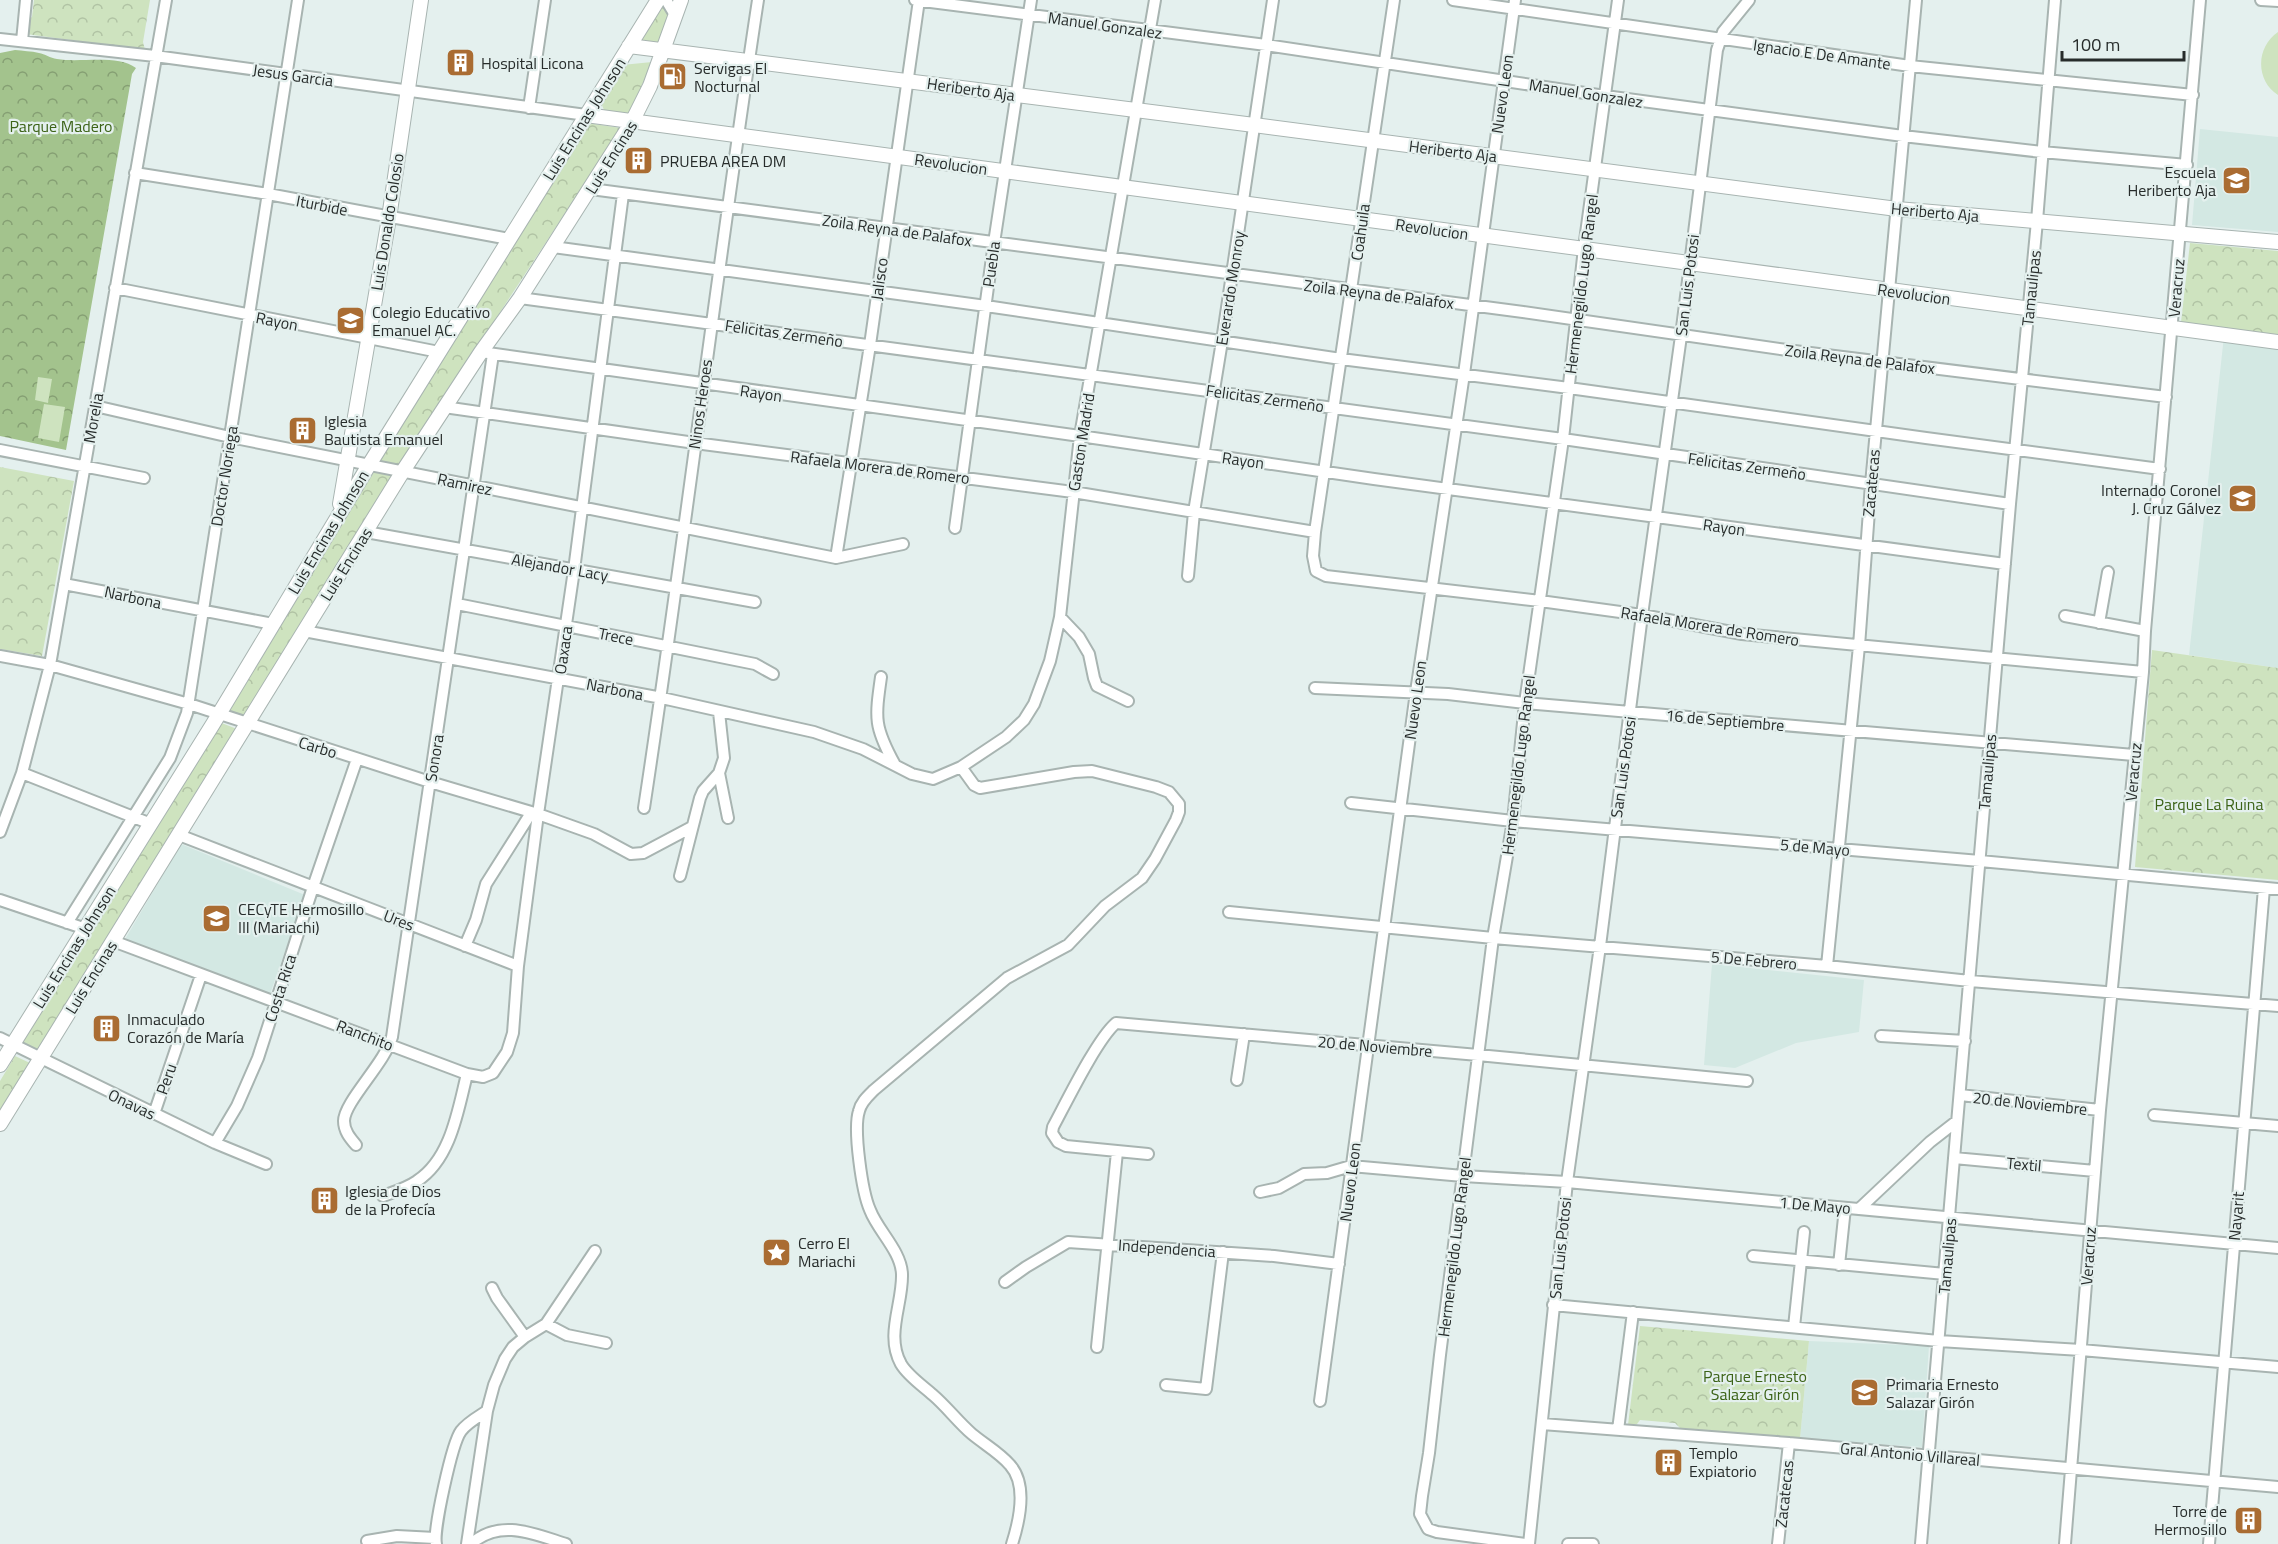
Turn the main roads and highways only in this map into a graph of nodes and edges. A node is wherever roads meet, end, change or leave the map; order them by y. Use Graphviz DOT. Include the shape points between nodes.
graph roads {
  1 [pos="421,0"];
  2 [pos="658,0"];
  3 [pos="681,0"];
  4 [pos="629,46"];
  5 [pos="664,50"];
  6 [pos="586,116"];
  7 [pos="632,122"];
  8 [pos="2278,242"];
  9 [pos="2278,342"];
  10 [pos="338,514"];
  11 [pos="6,1041"];
  12 [pos="0,1065"];
  13 [pos="0,1124"];
  1 -- 10 [label="main road, Luis Donaldo Colosio" via="389,218"];
  2 -- 4 [label="main road, Luis Encinas Johnson"];
  3 -- 5 [label="main road, Luis Encinas"];
  4 -- 5 [label="main road, Heriberto Aja"];
  4 -- 6 [label="main road, Luis Encinas Johnson"];
  5 -- 7 [label="main road, Luis Encinas"];
  5 -- 8 [label="main road, Heriberto Aja" via="1897,209"];
  6 -- 7 [label="main road, Revolucion"];
  6 -- 10 [label="main road, Luis Encinas Johnson"];
  7 -- 9 [label="main road, Revolucion"];
  7 -- 13 [label="main road, Luis Encinas" via="487,353 444,407 403,471"];
  10 -- 11 [label="main road, Luis Encinas Johnson" via="86,929"];
  11 -- 12 [label="main road, Luis Encinas Johnson"];
}
